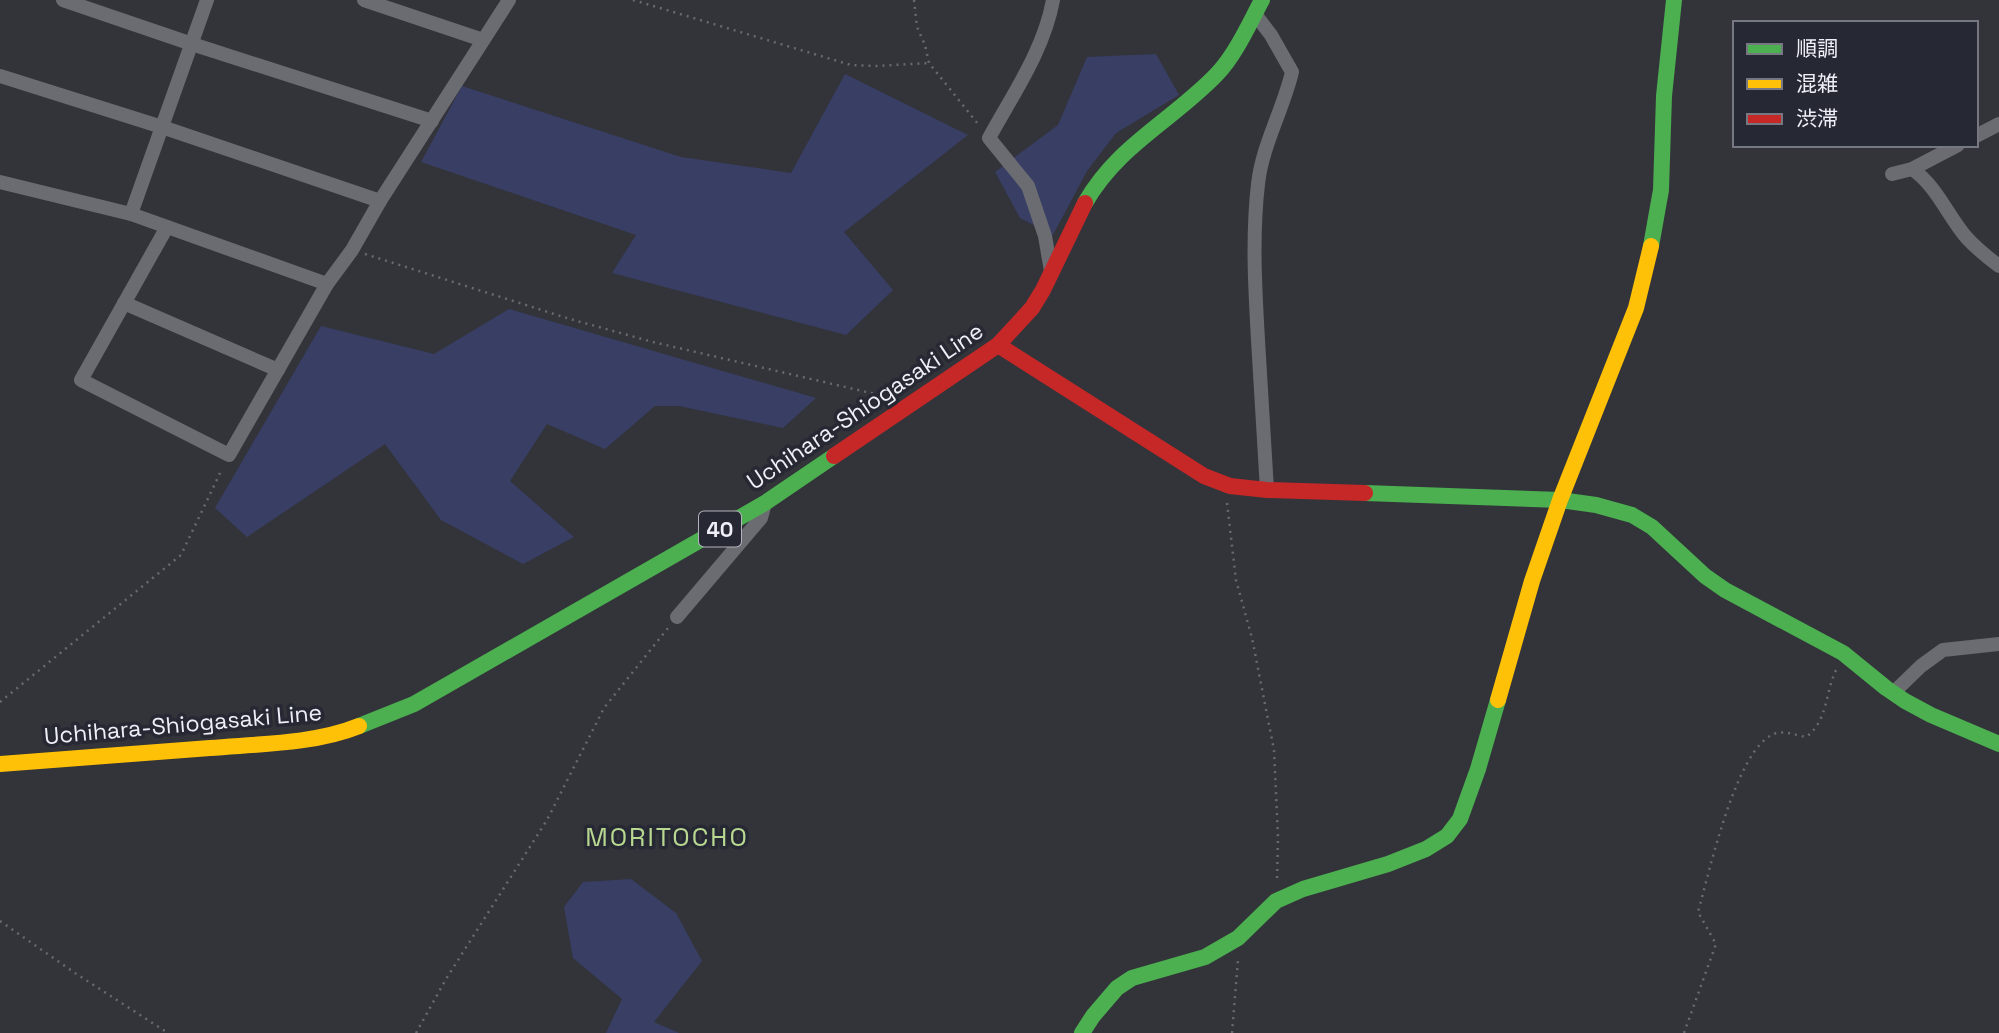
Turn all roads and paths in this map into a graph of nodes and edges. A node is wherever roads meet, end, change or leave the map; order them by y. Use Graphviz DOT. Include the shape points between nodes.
graph roads {
  1 [pos="63,0"];
  2 [pos="207,0"];
  3 [pos="364,0"];
  4 [pos="509,0"];
  5 [pos="633,0"];
  6 [pos="914,0"];
  7 [pos="1053,0"];
  8 [pos="1674,0"];
  9 [pos="1259,7"];
  10 [pos="483,40"];
  11 [pos="192,44"];
  12 [pos="929,63"];
  13 [pos="0,76"];
  14 [pos="432,121"];
  15 [pos="1999,124"];
  16 [pos="162,127"];
  17 [pos="1978,135"];
  18 [pos="989,138"];
  19 [pos="1954,147"];
  20 [pos="1912,169"];
  21 [pos="1892,174"];
  22 [pos="0,182"];
  23 [pos="380,201"];
  24 [pos="131,214"];
  25 [pos="167,227"];
  26 [pos="352,250"];
  27 [pos="1999,266"];
  28 [pos="1052,273"];
  29 [pos="327,284"];
  30 [pos="124,303"];
  31 [pos="998,345"];
  32 [pos="278,369"];
  33 [pos="887,396"];
  34 [pos="229,455"];
  35 [pos="1230,486"];
  36 [pos="1267,490"];
  37 [pos="1560,500"];
  38 [pos="765,503"];
  39 [pos="677,617"];
  40 [pos="1999,644"];
  41 [pos="1843,653"];
  42 [pos="1893,693"];
  43 [pos="0,702"];
  44 [pos="1999,744"];
  45 [pos="0,764"];
  46 [pos="1276,901"];
  47 [pos="0,921"];
  48 [pos="1238,938"];
  49 [pos="168,1033"];
  50 [pos="416,1033"];
  51 [pos="1082,1033"];
  52 [pos="1232,1033"];
  53 [pos="1684,1033"];
  1 -- 11 [label="street"];
  2 -- 11 [label="street"];
  3 -- 10 [label="street"];
  4 -- 10 [label="street"];
  5 -- 12 [label="path" via="851,65"];
  6 -- 12 [label="path"];
  7 -- 18 [label="street" via="1034,57"];
  8 -- 37 [label="street" via="1655,232 1636,308"];
  9 -- 28 [label="street, Uchihara-Shiogasaki Line / 40" via="1219,72 1123,153 1100,179"];
  9 -- 36 [label="street" via="1292,72 1258,182 1255,225"];
  10 -- 14 [label="street"];
  11 -- 14 [label="street"];
  11 -- 16 [label="street"];
  12 -- 18 [label="path"];
  13 -- 16 [label="street"];
  14 -- 23 [label="street"];
  15 -- 17 [label="street"];
  16 -- 23 [label="street"];
  16 -- 24 [label="street"];
  18 -- 28 [label="street" via="1028,186"];
  19 -- 20 [label="street"];
  20 -- 21 [label="street"];
  20 -- 27 [label="street" via="1923,176 1966,237"];
  22 -- 24 [label="street"];
  23 -- 26 [label="street"];
  24 -- 25 [label="street"];
  25 -- 29 [label="street"];
  25 -- 30 [label="street"];
  26 -- 29 [label="street"];
  26 -- 33 [label="path" via="653,342"];
  28 -- 31 [label="street, Uchihara-Shiogasaki Line / 40" via="1032,308"];
  29 -- 32 [label="street"];
  30 -- 32 [label="street"];
  30 -- 34 [label="street" via="81,380"];
  31 -- 35 [label="street" via="1204,476"];
  31 -- 38 [label="street, Uchihara-Shiogasaki Line / 40"];
  32 -- 34 [label="street"];
  34 -- 43 [label="path" via="181,555"];
  35 -- 36 [label="street"];
  35 -- 46 [label="path" via="1227,504 1236,580 1274,750"];
  36 -- 37 [label="street"];
  37 -- 41 [label="street" via="1588,502 1649,526 1722,588"];
  37 -- 46 [label="street" via="1460,819 1447,836 1426,849"];
  38 -- 39 [label="street" via="761,518"];
  38 -- 45 [label="street, Uchihara-Shiogasaki Line / 40" via="414,704 349,730 261,744"];
  39 -- 50 [label="path" via="604,708 547,820"];
  40 -- 42 [label="street" via="1944,650"];
  41 -- 42 [label="street"];
  41 -- 53 [label="path" via="1813,732 1806,737 1783,732 1771,735 1753,753 1738,779 1698,912 1716,944"];
  42 -- 44 [label="street"];
  46 -- 48 [label="street"];
  47 -- 49 [label="path"];
  48 -- 51 [label="street" via="1205,957 1132,978 1116,988"];
  48 -- 52 [label="path"];
}
